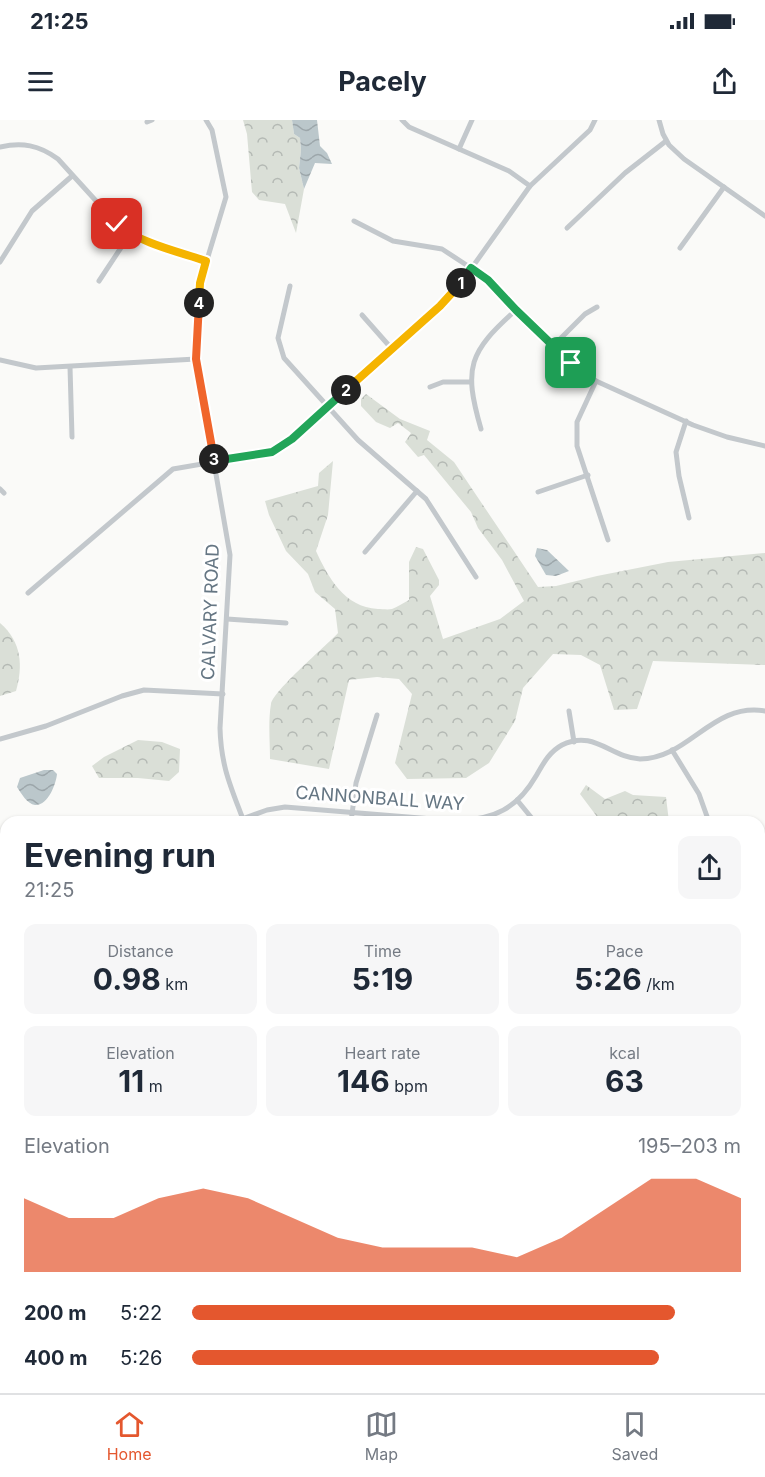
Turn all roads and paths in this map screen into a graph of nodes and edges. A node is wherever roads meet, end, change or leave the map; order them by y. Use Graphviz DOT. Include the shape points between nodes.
graph roads {
  1 [pos="206,120"];
  2 [pos="402,120"];
  3 [pos="472,120"];
  4 [pos="596,120"];
  5 [pos="659,120"];
  6 [pos="666,141"];
  7 [pos="0,147"];
  8 [pos="459,149"];
  9 [pos="72,176"];
  10 [pos="531,186"];
  11 [pos="724,187"];
  12 [pos="765,216"];
  13 [pos="354,221"];
  14 [pos="567,228"];
  15 [pos="130,234"];
  16 [pos="680,248"];
  17 [pos="206,261"];
  18 [pos="0,262"];
  19 [pos="471,268"];
  20 [pos="99,281"];
  21 [pos="290,286"];
  22 [pos="597,307"];
  23 [pos="516,310"];
  24 [pos="362,315"];
  25 [pos="553,346"];
  26 [pos="392,349"];
  27 [pos="196,359"];
  28 [pos="0,360"];
  29 [pos="70,367"];
  30 [pos="596,381"];
  31 [pos="471,382"];
  32 [pos="430,387"];
  33 [pos="328,407"];
  34 [pos="686,421"];
  35 [pos="481,429"];
  36 [pos="72,437"];
  37 [pos="765,446"];
  38 [pos="214,461"];
  39 [pos="588,475"];
  40 [pos="417,491"];
  41 [pos="538,492"];
  42 [pos="689,518"];
  43 [pos="608,540"];
  44 [pos="365,552"];
  45 [pos="476,577"];
  46 [pos="28,593"];
  47 [pos="227,619"];
  48 [pos="286,623"];
  49 [pos="223,694"];
  50 [pos="569,711"];
  51 [pos="765,711"];
  52 [pos="377,715"];
  53 [pos="0,739"];
  54 [pos="574,742"];
  55 [pos="672,750"];
  56 [pos="517,800"];
  57 [pos="352,811"];
  58 [pos="243,816"];
  59 [pos="253,816"];
  60 [pos="352,816"];
  61 [pos="404,816"];
  62 [pos="489,816"];
  63 [pos="531,816"];
  64 [pos="707,816"];
  1 -- 17 [label="street, CALVARY ROAD" via="212,130 226,197"];
  2 -- 8 [label="street" via="409,127"];
  3 -- 8 [label="street"];
  4 -- 10 [label="street"];
  5 -- 6 [label="street"];
  6 -- 11 [label="street"];
  6 -- 14 [label="street" via="625,173"];
  7 -- 9 [label="street" via="19,144 40,148 58,159"];
  8 -- 10 [label="street" via="509,171"];
  9 -- 15 [label="street"];
  9 -- 18 [label="street" via="32,211"];
  10 -- 19 [label="street"];
  11 -- 12 [label="street"];
  11 -- 16 [label="street"];
  13 -- 19 [label="street" via="393,241 442,249"];
  15 -- 17 [label="street"];
  15 -- 20 [label="street"];
  17 -- 27 [label="street, CALVARY ROAD" via="200,283"];
  19 -- 23 [label="street"];
  19 -- 26 [label="street" via="440,306"];
  21 -- 33 [label="street" via="278,338 280,349"];
  22 -- 25 [label="street"];
  23 -- 25 [label="street"];
  23 -- 31 [label="street" via="482,344"];
  24 -- 26 [label="street"];
  25 -- 30 [label="street"];
  26 -- 33 [label="street"];
  27 -- 29 [label="street"];
  27 -- 38 [label="street, CALVARY ROAD"];
  28 -- 29 [label="street" via="36,368"];
  29 -- 36 [label="street"];
  30 -- 34 [label="street"];
  30 -- 39 [label="street" via="577,422 577,446"];
  31 -- 32 [label="street" via="443,382"];
  31 -- 35 [label="street"];
  33 -- 38 [label="street" via="272,452"];
  33 -- 40 [label="street" via="358,440"];
  34 -- 37 [label="street"];
  34 -- 42 [label="street" via="676,452"];
  38 -- 46 [label="street" via="173,470"];
  38 -- 47 [label="street, CALVARY ROAD" via="231,555"];
  39 -- 41 [label="street"];
  39 -- 43 [label="street"];
  40 -- 44 [label="street"];
  40 -- 45 [label="street" via="436,513"];
  47 -- 48 [label="street"];
  47 -- 49 [label="street, CALVARY ROAD"];
  49 -- 53 [label="street" via="144,690"];
  49 -- 58 [label="street, CALVARY ROAD" via="222,761"];
  50 -- 54 [label="street"];
  51 -- 55 [label="street" via="734,711"];
  52 -- 57 [label="street" via="356,783"];
  54 -- 55 [label="street" via="595,741 630,758 650,758"];
  54 -- 56 [label="street, CANNONBALL WAY" via="552,752"];
  55 -- 64 [label="street" via="699,794"];
  56 -- 62 [label="street, CANNONBALL WAY"];
  56 -- 63 [label="street"];
  57 -- 59 [label="street, CANNONBALL WAY" via="285,807"];
  57 -- 60 [label="street"];
  57 -- 61 [label="street, CANNONBALL WAY"];
}
